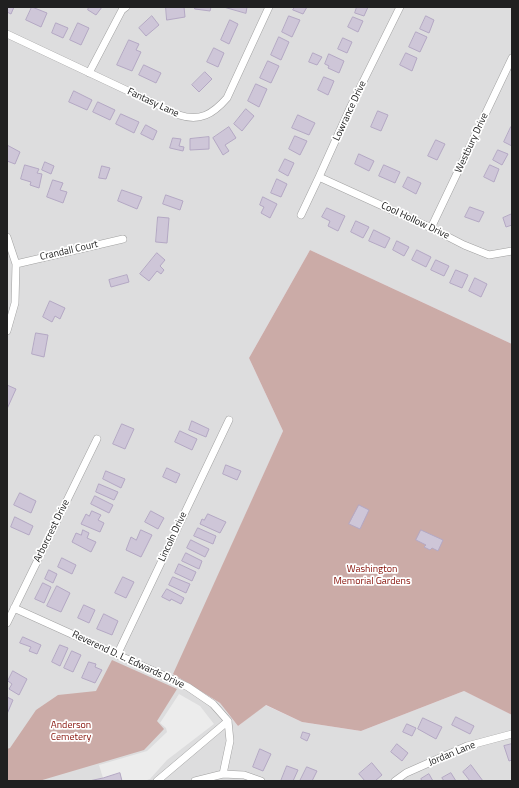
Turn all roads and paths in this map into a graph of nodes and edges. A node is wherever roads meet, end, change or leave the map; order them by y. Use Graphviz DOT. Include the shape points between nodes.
graph roads {
  1 [pos="126,7"];
  2 [pos="269,7"];
  3 [pos="400,7"];
  4 [pos="7,34"];
  5 [pos="512,58"];
  6 [pos="89,73"];
  7 [pos="319,177"];
  8 [pos="301,215"];
  9 [pos="431,228"];
  10 [pos="7,237"];
  11 [pos="122,239"];
  12 [pos="512,251"];
  13 [pos="16,264"];
  14 [pos="7,331"];
  15 [pos="229,420"];
  16 [pos="97,439"];
  17 [pos="14,608"];
  18 [pos="7,623"];
  19 [pos="117,655"];
  20 [pos="228,721"];
  21 [pos="512,734"];
  22 [pos="223,774"];
  23 [pos="157,781"];
  24 [pos="194,781"];
  25 [pos="261,781"];
  26 [pos="395,781"];
  1 -- 6 [label="street" via="122,10"];
  2 -- 6 [label="street, Fantasy Lane" via="227,98 220,106 199,118 179,115"];
  3 -- 7 [label="street, Lowrance Drive"];
  4 -- 6 [label="street, Fantasy Lane"];
  5 -- 9 [label="street, Westbury Drive"];
  7 -- 8 [label="street, Lowrance Drive"];
  7 -- 9 [label="street, Cool Hollow Drive"];
  9 -- 12 [label="street, Cool Hollow Drive" via="489,255"];
  10 -- 13 [label="street"];
  11 -- 13 [label="street, Crandall Court"];
  13 -- 14 [label="street" via="15,303"];
  15 -- 19 [label="street, Lincoln Drive"];
  16 -- 17 [label="street, Arborcrest Drive"];
  17 -- 18 [label="street, Arborcrest Drive"];
  17 -- 19 [label="street, Reverend D. L. Edwards Drive"];
  19 -- 20 [label="street, Reverend D. L. Edwards Drive" via="188,687 213,704"];
  20 -- 22 [label="street" via="230,741"];
  20 -- 23 [label="street"];
  21 -- 26 [label="street, Jordan Lane" via="467,746 406,773"];
  22 -- 24 [label="street"];
  22 -- 25 [label="street"];
}
